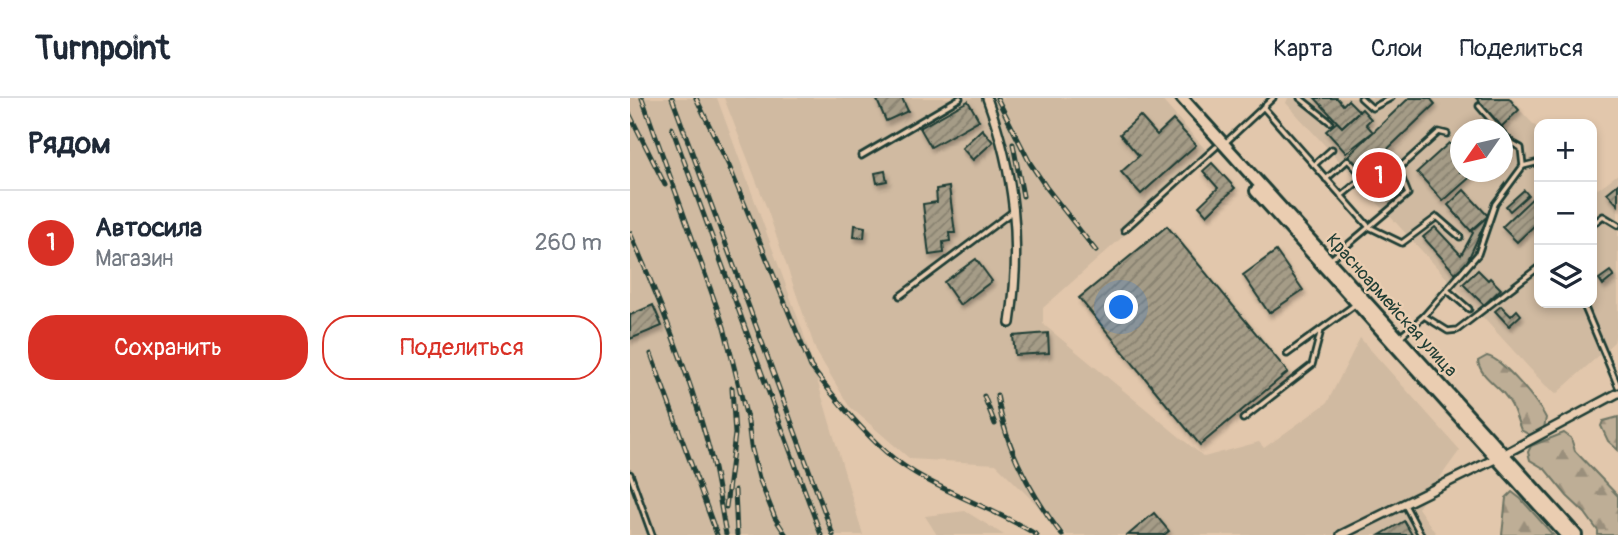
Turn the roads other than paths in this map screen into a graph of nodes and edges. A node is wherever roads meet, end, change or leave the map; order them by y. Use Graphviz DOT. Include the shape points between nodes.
graph roads {
  1 [pos="960,98"];
  2 [pos="987,98"];
  3 [pos="1173,98"];
  4 [pos="1182,98"];
  5 [pos="1273,98"];
  6 [pos="1300,98"];
  7 [pos="1362,98"];
  8 [pos="1391,98"];
  9 [pos="1479,106"];
  10 [pos="1263,107"];
  11 [pos="1490,119"];
  12 [pos="1330,121"];
  13 [pos="1447,134"];
  14 [pos="1513,144"];
  15 [pos="1220,145"];
  16 [pos="1332,149"];
  17 [pos="861,156"];
  18 [pos="1534,163"];
  19 [pos="1314,165"];
  20 [pos="1523,166"];
  21 [pos="1326,179"];
  22 [pos="1341,196"];
  23 [pos="1013,211"];
  24 [pos="1597,221"];
  25 [pos="1618,225"];
  26 [pos="1369,228"];
  27 [pos="1124,230"];
  28 [pos="1460,237"];
  29 [pos="1329,260"];
  30 [pos="1534,271"];
  31 [pos="1447,290"];
  32 [pos="900,296"];
  33 [pos="1357,303"];
  34 [pos="1585,308"];
  35 [pos="1468,309"];
  36 [pos="1424,316"];
  37 [pos="1010,323"];
  38 [pos="1321,330"];
  39 [pos="1399,338"];
  40 [pos="1287,354"];
  41 [pos="1618,386"];
  42 [pos="1618,393"];
  43 [pos="1242,419"];
  44 [pos="1500,456"];
  45 [pos="630,474"];
  46 [pos="1404,503"];
  47 [pos="652,535"];
  48 [pos="1341,535"];
  49 [pos="1421,535"];
  50 [pos="1566,535"];
  51 [pos="1576,535"];
  1 -- 17 [label="lane"];
  2 -- 23 [label="street" via="1007,163"];
  3 -- 15 [label="main road, Красноармейская улица"];
  4 -- 15 [label="main road, Красноармейская улица"];
  5 -- 10 [label="lane"];
  6 -- 12 [label="lane"];
  7 -- 8 [label="lane" via="1372,108"];
  9 -- 11 [label="lane"];
  10 -- 15 [label="lane"];
  10 -- 19 [label="lane"];
  13 -- 26 [label="lane" via="1439,132 1398,169 1408,194"];
  14 -- 20 [label="lane" via="1521,148"];
  15 -- 27 [label="lane"];
  15 -- 29 [label="main road, Красноармейская улица"];
  15 -- 33 [label="main road, Красноармейская улица"];
  16 -- 19 [label="lane"];
  18 -- 20 [label="lane"];
  19 -- 21 [label="lane"];
  20 -- 31 [label="lane" via="1495,204 1478,254"];
  21 -- 22 [label="lane"];
  21 -- 22 [label="lane" via="1348,160 1364,177"];
  22 -- 26 [label="lane"];
  23 -- 32 [label="lane"];
  23 -- 37 [label="street" via="1017,278"];
  24 -- 25 [label="lane" via="1603,216"];
  26 -- 28 [label="lane" via="1402,243 1437,217"];
  26 -- 29 [label="lane"];
  29 -- 39 [label="main road, Красноармейская улица"];
  30 -- 36 [label="lane" via="1457,330 1448,331"];
  31 -- 35 [label="lane"];
  31 -- 36 [label="lane"];
  33 -- 38 [label="lane"];
  33 -- 44 [label="main road, Красноармейская улица"];
  34 -- 41 [label="lane"];
  36 -- 39 [label="lane"];
  38 -- 40 [label="lane"];
  38 -- 43 [label="lane" via="1312,365"];
  39 -- 44 [label="main road, Красноармейская улица"];
  42 -- 44 [label="street"];
  44 -- 46 [label="street"];
  44 -- 50 [label="main road, Красноармейская улица"];
  44 -- 51 [label="main road, Красноармейская улица"];
  45 -- 47 [label="lane"];
  46 -- 48 [label="street"];
  46 -- 49 [label="lane"];
}
